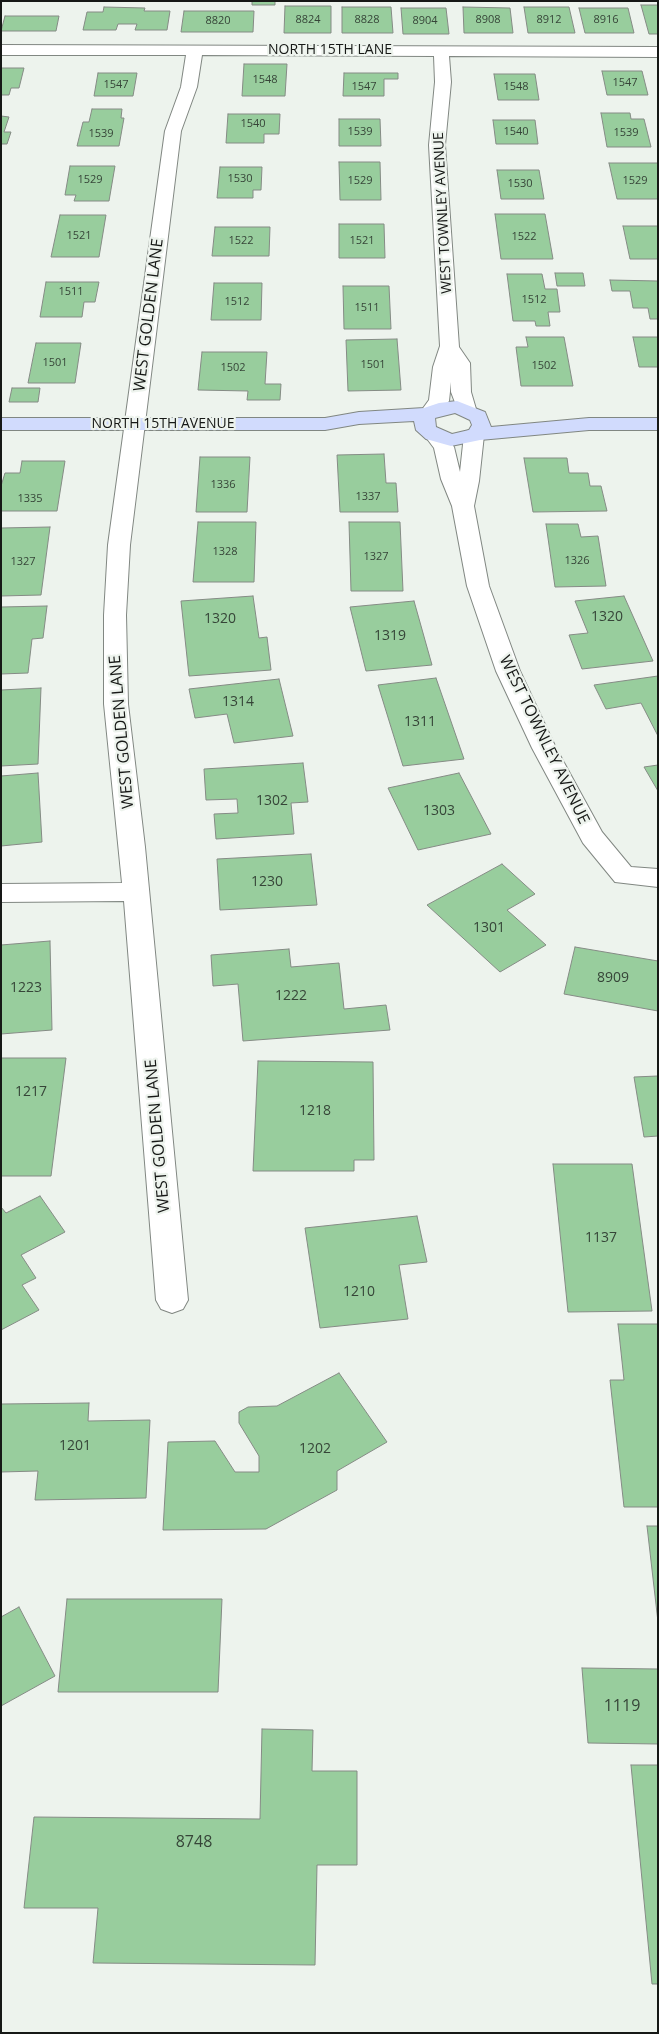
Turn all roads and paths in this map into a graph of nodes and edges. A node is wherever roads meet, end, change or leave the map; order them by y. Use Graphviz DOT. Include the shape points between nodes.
graph roads {
  1 [pos="1,50"];
  2 [pos="195,50"];
  3 [pos="441,50"];
  4 [pos="658,52"];
  5 [pos="450,346"];
  6 [pos="470,411"];
  7 [pos="429,413"];
  8 [pos="1,424"];
  9 [pos="135,424"];
  10 [pos="324,424"];
  11 [pos="589,424"];
  12 [pos="658,424"];
  13 [pos="475,434"];
  14 [pos="434,436"];
  15 [pos="463,506"];
  16 [pos="658,878"];
  17 [pos="136,892"];
  18 [pos="1,893"];
  19 [pos="172,1300"];
  1 -- 2 [label="street, NORTH 15TH LANE"];
  2 -- 3 [label="street, NORTH 15TH LANE"];
  2 -- 9 [label="street, WEST GOLDEN LANE" via="189,87 173,131"];
  3 -- 4 [label="street, NORTH 15TH LANE"];
  3 -- 5 [label="street, WEST TOWNLEY AVENUE" via="443,82 437,145"];
  5 -- 6 [label="street, WEST TOWNLEY AVENUE" via="460,363 460,392"];
  5 -- 7 [label="street, WEST TOWNLEY AVENUE" via="443,366 439,401"];
  6 -- 7 [label="street, NORTH 15TH AVENUE" via="448,407"];
  6 -- 11 [label="street, NORTH 15TH AVENUE"];
  6 -- 13 [label="street" via="481,420 480,430"];
  7 -- 10 [label="street, NORTH 15TH AVENUE"];
  7 -- 14 [label="street" via="424,424"];
  8 -- 9 [label="street, NORTH 15TH AVENUE"];
  9 -- 10 [label="street, NORTH 15TH AVENUE"];
  9 -- 17 [label="street, WEST GOLDEN LANE" via="119,545 115,615 116,704"];
  10 -- 14 [label="street, NORTH 15TH AVENUE"];
  11 -- 12 [label="street, NORTH 15TH AVENUE"];
  11 -- 13 [label="street, NORTH 15TH AVENUE"];
  13 -- 14 [label="street, NORTH 15TH AVENUE" via="451,440"];
  13 -- 15 [label="street, WEST TOWNLEY AVENUE"];
  14 -- 15 [label="street, WEST TOWNLEY AVENUE" via="444,447 450,479"];
  15 -- 16 [label="street, WEST TOWNLEY AVENUE" via="478,586 508,671 544,748 592,837 624,876"];
  17 -- 18 [label="street"];
  17 -- 19 [label="street, WEST GOLDEN LANE"];
}
